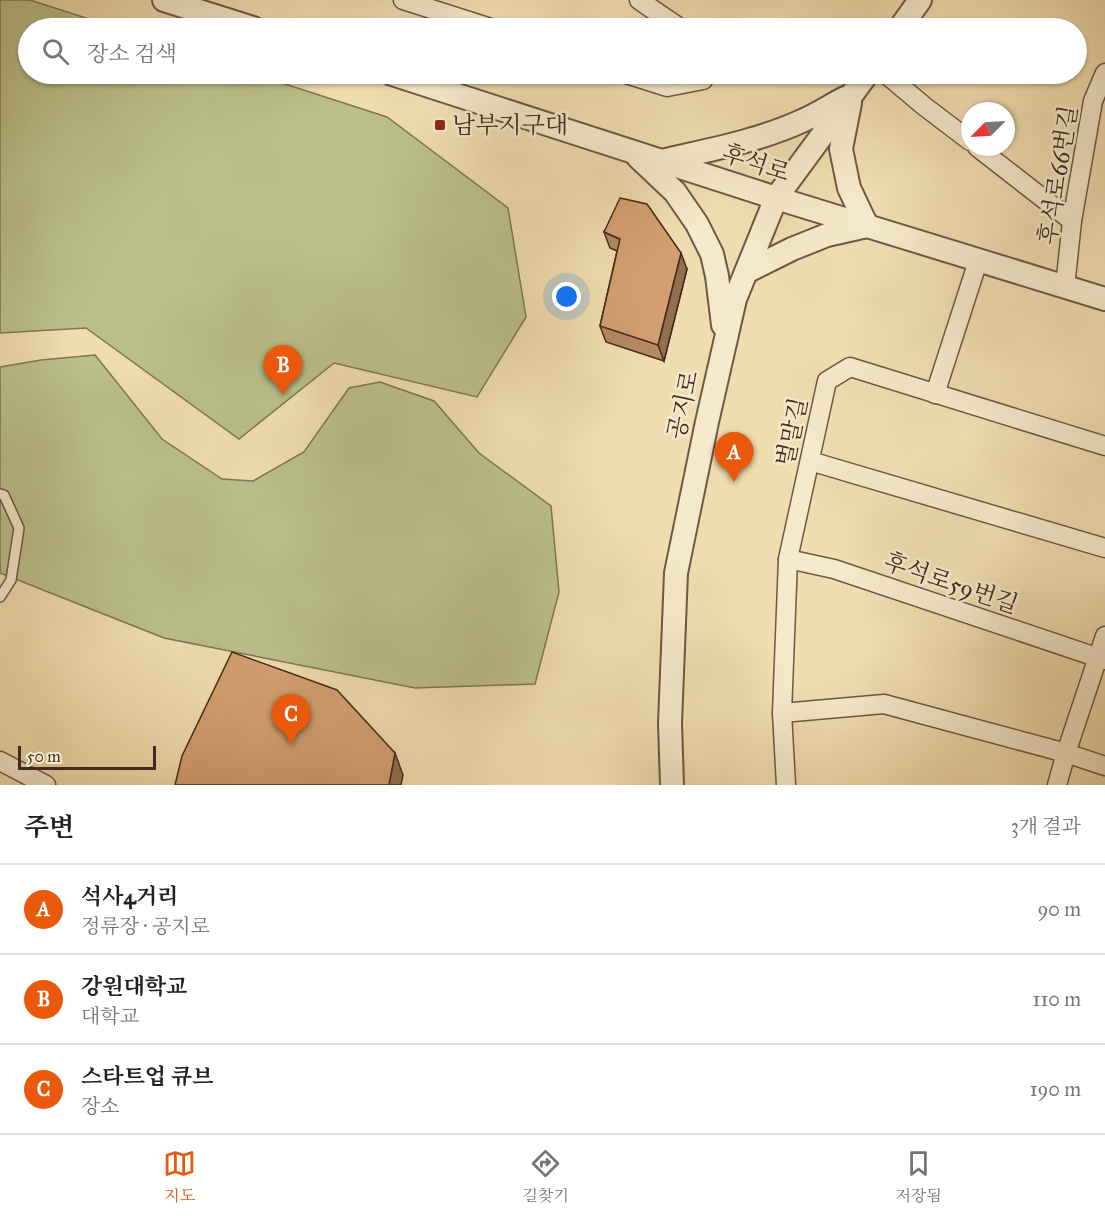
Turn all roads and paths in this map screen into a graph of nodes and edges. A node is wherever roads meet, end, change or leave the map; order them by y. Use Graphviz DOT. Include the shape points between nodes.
graph roads {
  1 [pos="164,0"];
  2 [pos="403,0"];
  3 [pos="639,0"];
  4 [pos="920,0"];
  5 [pos="426,3"];
  6 [pos="221,18"];
  7 [pos="464,18"];
  8 [pos="665,18"];
  9 [pos="907,18"];
  10 [pos="1105,73"];
  11 [pos="423,84"];
  12 [pos="658,84"];
  13 [pos="682,84"];
  14 [pos="859,84"];
  15 [pos="898,84"];
  16 [pos="851,94"];
  17 [pos="961,134"];
  18 [pos="633,152"];
  19 [pos="989,156"];
  20 [pos="661,161"];
  21 [pos="776,198"];
  22 [pos="1072,221"];
  23 [pos="867,226"];
  24 [pos="978,261"];
  25 [pos="746,273"];
  26 [pos="1065,287"];
  27 [pos="1105,299"];
  28 [pos="725,341"];
  29 [pos="935,394"];
  30 [pos="1105,446"];
  31 [pos="810,461"];
  32 [pos="0,494"];
  33 [pos="1105,548"];
  34 [pos="788,559"];
  35 [pos="0,597"];
  36 [pos="1105,636"];
  37 [pos="1101,659"];
  38 [pos="782,713"];
  39 [pos="1066,753"];
  40 [pos="0,761"];
  41 [pos="1105,766"];
  42 [pos="46,785"];
  43 [pos="672,785"];
  44 [pos="786,785"];
  45 [pos="1058,785"];
  1 -- 6 [label="street"];
  2 -- 5 [label="street"];
  3 -- 8 [label="street"];
  4 -- 9 [label="street"];
  5 -- 7 [label="street"];
  10 -- 22 [label="street, 후석로66번길" via="1093,101"];
  11 -- 18 [label="street, 후석로"];
  12 -- 13 [label="street"];
  14 -- 16 [label="street, 공지로"];
  15 -- 17 [label="street"];
  16 -- 20 [label="street" via="771,133"];
  16 -- 21 [label="street, 공지로"];
  16 -- 23 [label="street" via="841,149 849,188"];
  18 -- 20 [label="street, 후석로"];
  18 -- 28 [label="street" via="675,192 712,254"];
  19 -- 22 [label="street"];
  20 -- 21 [label="street, 후석로"];
  21 -- 23 [label="street, 후석로"];
  21 -- 25 [label="street, 공지로"];
  22 -- 26 [label="street, 후석로66번길"];
  23 -- 24 [label="street, 후석로"];
  23 -- 25 [label="street" via="827,235"];
  24 -- 26 [label="street, 후석로"];
  24 -- 29 [label="street"];
  25 -- 28 [label="street, 공지로"];
  26 -- 27 [label="street, 후석로"];
  28 -- 43 [label="street, 공지로" via="676,573 670,723"];
  29 -- 30 [label="street, 벌말길"];
  29 -- 31 [label="street, 벌말길" via="850,367 827,381"];
  31 -- 33 [label="street"];
  31 -- 34 [label="street, 벌말길"];
  32 -- 35 [label="lane" via="4,495 19,528 10,580"];
  34 -- 37 [label="street, 후석로59번길" via="834,569"];
  34 -- 38 [label="street, 벌말길"];
  36 -- 37 [label="street"];
  37 -- 39 [label="street"];
  38 -- 39 [label="street" via="884,704"];
  38 -- 44 [label="street, 벌말길"];
  39 -- 41 [label="street"];
  39 -- 45 [label="street"];
  40 -- 42 [label="street"];
}
